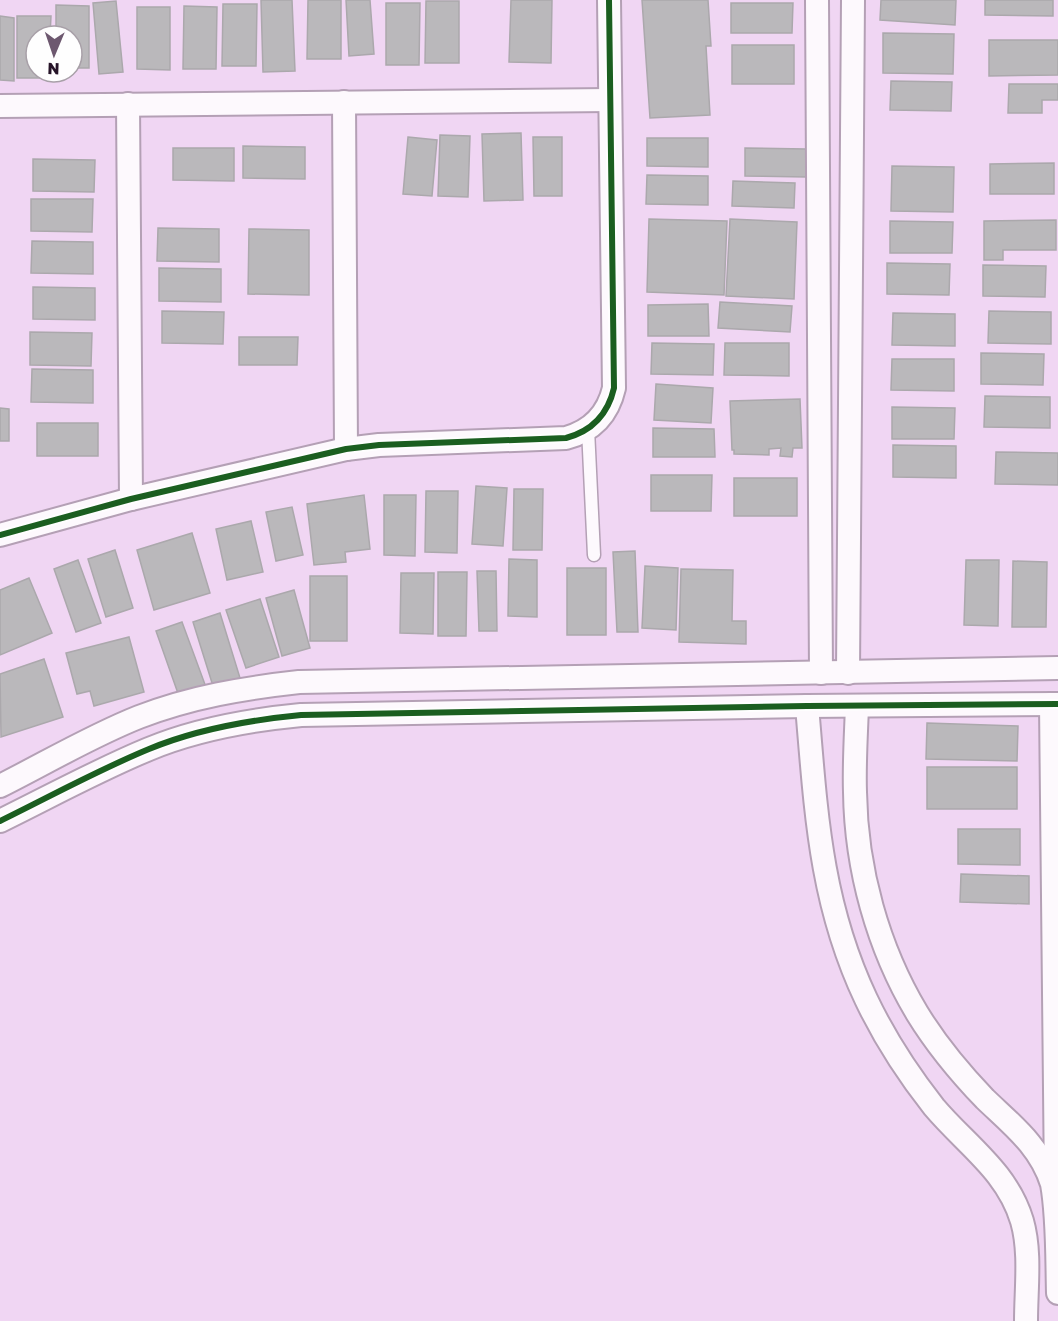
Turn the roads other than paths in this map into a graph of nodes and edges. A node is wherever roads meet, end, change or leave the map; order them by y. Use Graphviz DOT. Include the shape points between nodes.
graph roads {
  1 [pos="609,0"];
  2 [pos="817,0"];
  3 [pos="853,0"];
  4 [pos="610,99"];
  5 [pos="344,102"];
  6 [pos="128,105"];
  7 [pos="0,106"];
  8 [pos="588,429"];
  9 [pos="346,449"];
  10 [pos="131,499"];
  11 [pos="0,535"];
  12 [pos="594,555"];
  13 [pos="1058,668"];
  14 [pos="821,673"];
  15 [pos="848,673"];
  16 [pos="1054,704"];
  17 [pos="807,706"];
  18 [pos="857,706"];
  19 [pos="0,786"];
  20 [pos="0,821"];
  21 [pos="1057,1206"];
  22 [pos="1058,1293"];
  23 [pos="1026,1321"];
  1 -- 4 [label="street"];
  2 -- 14 [label="street"];
  3 -- 15 [label="street"];
  4 -- 5 [label="street"];
  4 -- 8 [label="street" via="614,388 605,411"];
  5 -- 6 [label="street"];
  5 -- 9 [label="street"];
  6 -- 7 [label="street"];
  6 -- 10 [label="street"];
  8 -- 9 [label="street" via="566,438"];
  8 -- 12 [label="lane"];
  9 -- 10 [label="street"];
  10 -- 11 [label="street"];
  13 -- 15 [label="street"];
  14 -- 15 [label="street"];
  14 -- 19 [label="street" via="299,682 258,687 178,704 139,717"];
  16 -- 18 [label="street"];
  16 -- 21 [label="street"];
  17 -- 18 [label="street"];
  17 -- 20 [label="street" via="263,719 150,748"];
  17 -- 23 [label="street" via="822,857 849,959 866,999 909,1073 936,1108 990,1164 1016,1203 1026,1241"];
  18 -- 21 [label="street" via="858,838 883,944 898,980 939,1046 1034,1148 1052,1184"];
  21 -- 22 [label="street"];
}
